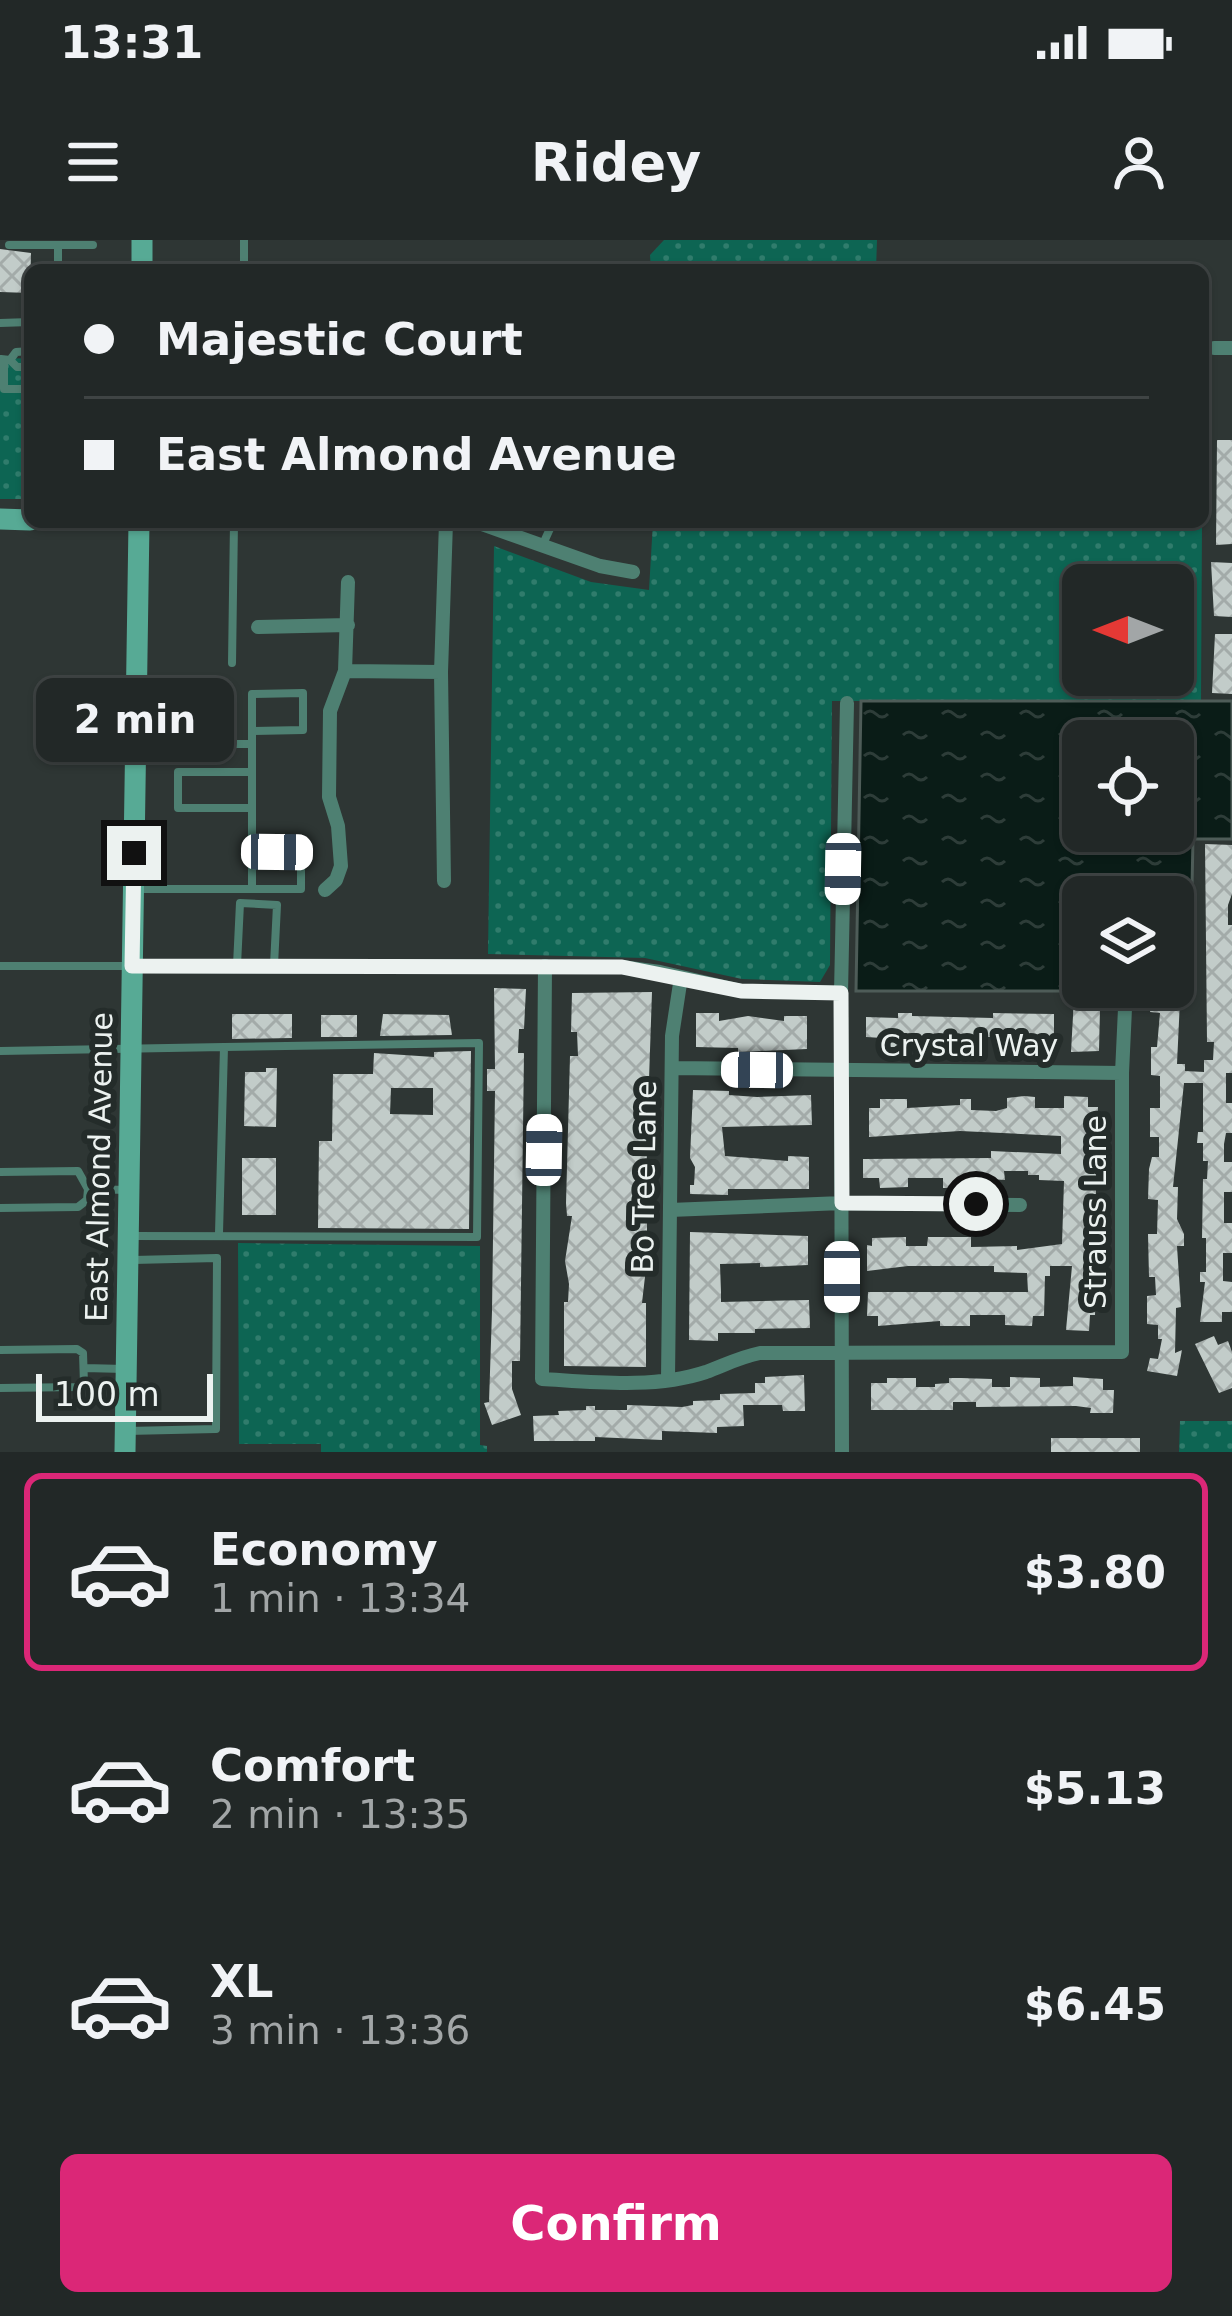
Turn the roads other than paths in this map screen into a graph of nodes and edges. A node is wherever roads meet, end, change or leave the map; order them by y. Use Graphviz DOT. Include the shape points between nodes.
graph roads {
  1 [pos="9,245"];
  2 [pos="58,245"];
  3 [pos="93,245"];
  4 [pos="58,264"];
  5 [pos="1214,348"];
  6 [pos="1232,348"];
  7 [pos="4,360"];
  8 [pos="24,389"];
  9 [pos="139,528"];
  10 [pos="234,528"];
  11 [pos="446,528"];
  12 [pos="492,528"];
  13 [pos="550,528"];
  14 [pos="542,546"];
  15 [pos="633,572"];
  16 [pos="347,582"];
  17 [pos="348,625"];
  18 [pos="259,627"];
  19 [pos="232,663"];
  20 [pos="345,671"];
  21 [pos="441,672"];
  22 [pos="847,703"];
  23 [pos="252,731"];
  24 [pos="135,744"];
  25 [pos="252,744"];
  26 [pos="252,772"];
  27 [pos="252,808"];
  28 [pos="252,852"];
  29 [pos="444,881"];
  30 [pos="133,889"];
  31 [pos="252,889"];
  32 [pos="325,890"];
  33 [pos="237,965"];
  34 [pos="274,965"];
  35 [pos="0,966"];
  36 [pos="132,966"];
  37 [pos="545,966"];
  38 [pos="681,977"];
  39 [pos="841,993"];
  40 [pos="1125,1008"];
  41 [pos="130,1047"];
  42 [pos="224,1047"];
  43 [pos="0,1051"];
  44 [pos="672,1068"];
  45 [pos="842,1072"];
  46 [pos="1121,1073"];
  47 [pos="0,1172"];
  48 [pos="88,1189"];
  49 [pos="128,1190"];
  50 [pos="842,1203"];
  51 [pos="1020,1205"];
  52 [pos="0,1208"];
  53 [pos="670,1210"];
  54 [pos="219,1233"];
  55 [pos="128,1236"];
  56 [pos="128,1260"];
  57 [pos="0,1350"];
  58 [pos="842,1350"];
  59 [pos="85,1368"];
  60 [pos="126,1369"];
  61 [pos="668,1379"];
  62 [pos="0,1388"];
  63 [pos="125,1442"];
  64 [pos="842,1452"];
  1 -- 2 [label="lane"];
  2 -- 3 [label="lane"];
  2 -- 4 [label="lane"];
  5 -- 6 [label="street"];
  7 -- 8 [label="lane" via="4,389"];
  9 -- 24 [label="main road, East Almond Avenue"];
  10 -- 19 [label="lane"];
  11 -- 21 [label="street"];
  12 -- 14 [label="street"];
  13 -- 14 [label="lane"];
  14 -- 15 [label="street"];
  16 -- 17 [label="street"];
  17 -- 18 [label="street"];
  17 -- 20 [label="street"];
  20 -- 21 [label="street"];
  20 -- 32 [label="street" via="330,711 329,797 341,866"];
  21 -- 29 [label="street"];
  22 -- 39 [label="street"];
  23 -- 23 [label="lane" via="252,694 303,693 303,730"];
  23 -- 25 [label="lane"];
  24 -- 25 [label="lane"];
  24 -- 30 [label="main road, East Almond Avenue"];
  25 -- 26 [label="lane"];
  26 -- 27 [label="lane"];
  26 -- 27 [label="lane" via="178,772 178,808"];
  27 -- 28 [label="lane"];
  28 -- 31 [label="lane"];
  28 -- 31 [label="lane" via="301,853 301,889"];
  30 -- 31 [label="lane"];
  30 -- 36 [label="main road, East Almond Avenue"];
  33 -- 34 [label="street"];
  33 -- 34 [label="lane" via="240,903 278,905"];
  33 -- 36 [label="street"];
  34 -- 37 [label="street"];
  35 -- 36 [label="lane"];
  36 -- 41 [label="main road, East Almond Avenue"];
  37 -- 38 [label="street"];
  37 -- 61 [label="street" via="542,1379"];
  38 -- 39 [label="street" via="741,991"];
  38 -- 44 [label="street, Bo Tree Lane"];
  39 -- 45 [label="street"];
  40 -- 46 [label="street, Strauss Lane"];
  41 -- 42 [label="lane"];
  41 -- 43 [label="lane"];
  41 -- 49 [label="main road, East Almond Avenue"];
  42 -- 54 [label="lane"];
  42 -- 54 [label="lane" via="481,1045 478,1234"];
  44 -- 45 [label="street, Crystal Way"];
  44 -- 53 [label="street, Bo Tree Lane"];
  45 -- 46 [label="street, Crystal Way"];
  45 -- 50 [label="street"];
  46 -- 58 [label="street, Strauss Lane" via="1121,1352"];
  47 -- 48 [label="lane" via="78,1171"];
  48 -- 49 [label="lane"];
  48 -- 52 [label="lane" via="78,1207"];
  49 -- 55 [label="main road, East Almond Avenue"];
  50 -- 51 [label="street"];
  50 -- 53 [label="street"];
  50 -- 58 [label="street"];
  53 -- 61 [label="street, Bo Tree Lane"];
  54 -- 55 [label="lane"];
  55 -- 56 [label="main road, East Almond Avenue"];
  56 -- 60 [label="main road, East Almond Avenue"];
  56 -- 63 [label="lane" via="217,1258 216,1429"];
  57 -- 59 [label="lane" via="77,1349"];
  58 -- 61 [label="street" via="760,1353"];
  58 -- 64 [label="street"];
  59 -- 60 [label="lane"];
  59 -- 62 [label="lane" via="80,1387"];
  60 -- 63 [label="main road, East Almond Avenue"];
}
